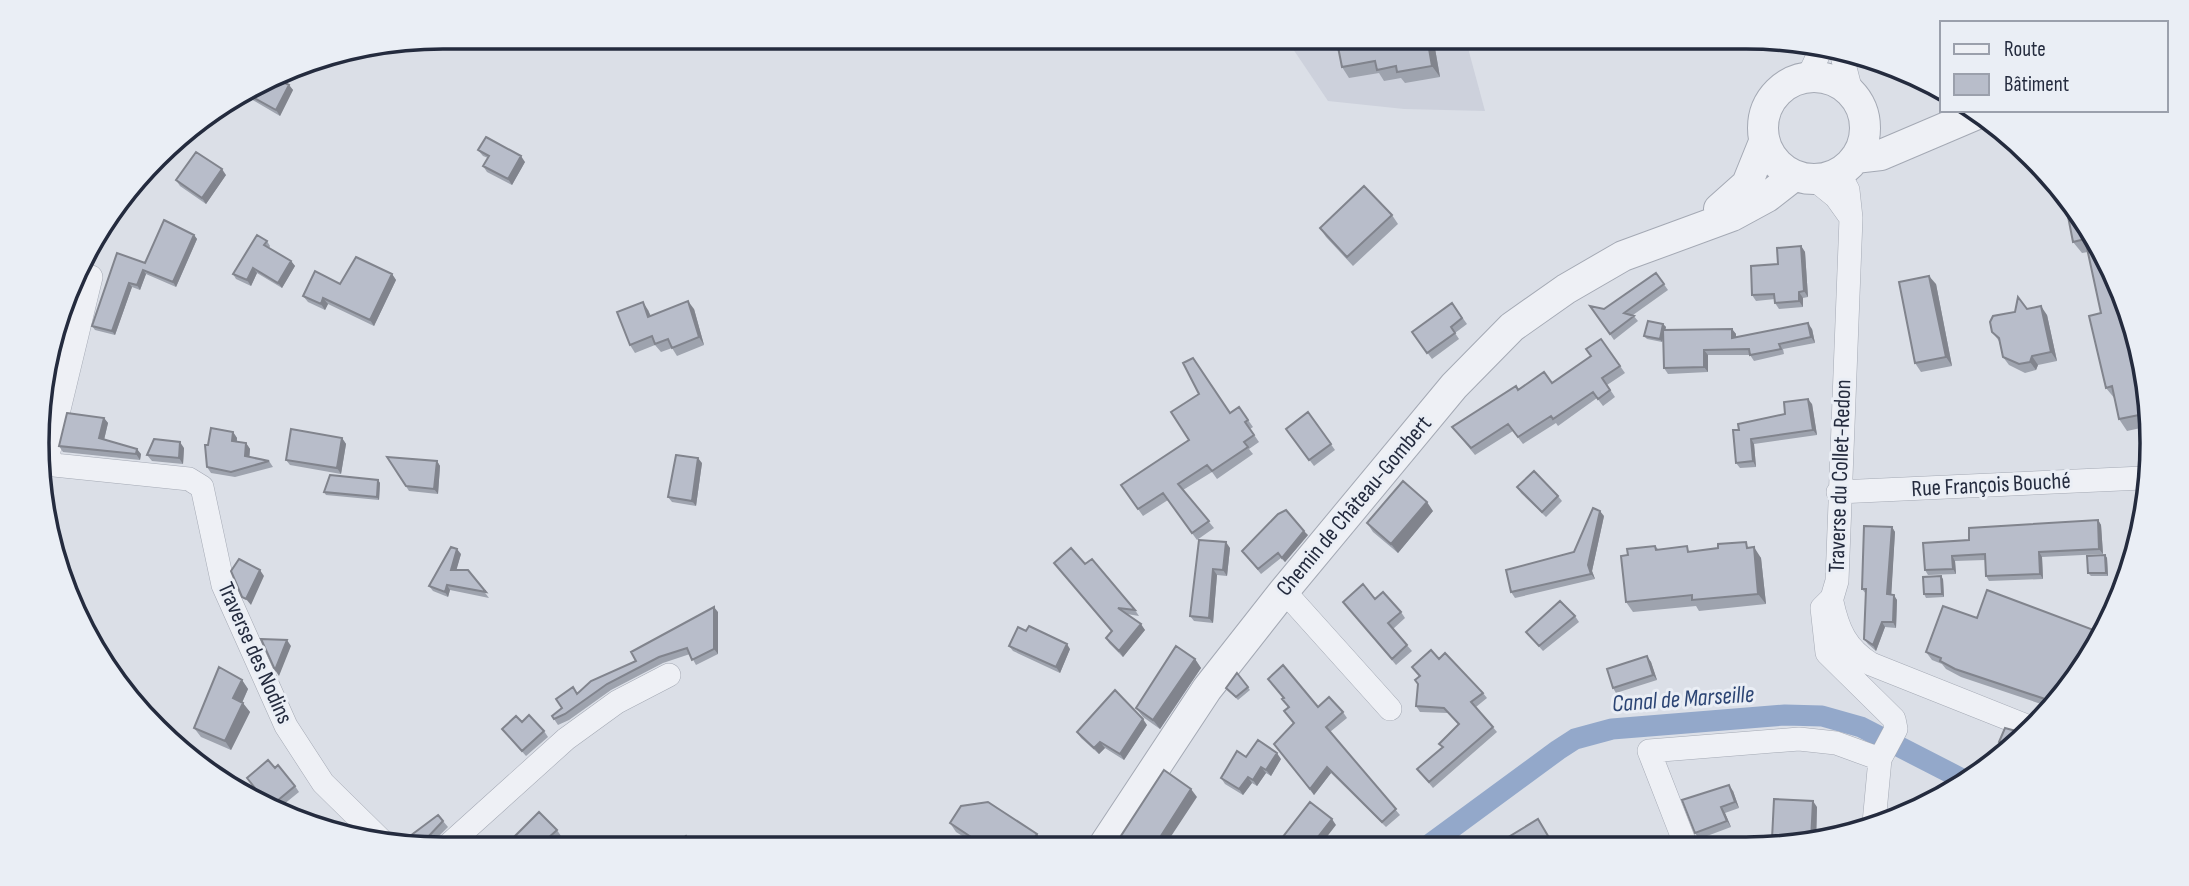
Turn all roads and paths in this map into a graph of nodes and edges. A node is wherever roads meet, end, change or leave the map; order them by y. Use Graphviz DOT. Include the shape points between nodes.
graph roads {
  1 [pos="1818,56"];
  2 [pos="1843,61"];
  3 [pos="1808,77"];
  4 [pos="1851,91"];
  5 [pos="1969,118"];
  6 [pos="1864,121"];
  7 [pos="1919,140"];
  8 [pos="1764,142"];
  9 [pos="1826,172"];
  10 [pos="1673,236"];
  11 [pos="91,277"];
  12 [pos="49,450"];
  13 [pos="50,460"];
  14 [pos="2138,478"];
  15 [pos="1838,492"];
  16 [pos="1283,591"];
  17 [pos="1832,598"];
  18 [pos="669,675"];
  19 [pos="1390,709"];
  20 [pos="2022,724"];
  21 [pos="1880,759"];
  22 [pos="1875,815"];
  23 [pos="365,829"];
  24 [pos="457,837"];
  25 [pos="1109,837"];
  26 [pos="1682,837"];
  1 -- 3 [label="street"];
  2 -- 4 [label="street"];
  3 -- 4 [label="street" via="1830,79"];
  3 -- 8 [label="street" via="1787,84 1771,99 1763,120"];
  4 -- 6 [label="street"];
  5 -- 7 [label="street, Chemin de Château-Gombert"];
  6 -- 7 [label="street" via="1885,132"];
  6 -- 9 [label="street" via="1864,141"];
  7 -- 9 [label="street, Chemin de Château-Gombert"];
  8 -- 9 [label="street" via="1775,162"];
  8 -- 10 [label="street, Chemin de Château-Gombert" via="1748,184 1721,208"];
  9 -- 10 [label="street, Chemin de Château-Gombert" via="1732,216"];
  9 -- 15 [label="street, Traverse du Collet-Redon" via="1851,218"];
  10 -- 16 [label="street, Chemin de Château-Gombert" via="1623,256 1512,327 1454,386"];
  11 -- 12 [label="street, Traverse des Nodins"];
  13 -- 23 [label="street, Traverse des Nodins" via="54,465 189,479 202,487 223,585 286,726 323,783"];
  14 -- 15 [label="street, Rue François Bouché"];
  15 -- 17 [label="street, Traverse du Collet-Redon" via="1837,581"];
  16 -- 19 [label="street"];
  16 -- 25 [label="street, Chemin de Château-Gombert" via="1207,689"];
  17 -- 20 [label="street" via="1838,629 1853,652 1912,682"];
  17 -- 21 [label="street, Traverse du Collet-Redon" via="1822,608 1827,653 1894,719 1896,729"];
  18 -- 24 [label="street" via="617,702 566,738"];
  21 -- 22 [label="street, Traverse du Collet-Redon"];
  21 -- 26 [label="street" via="1836,743 1799,739 1649,751"];
}
